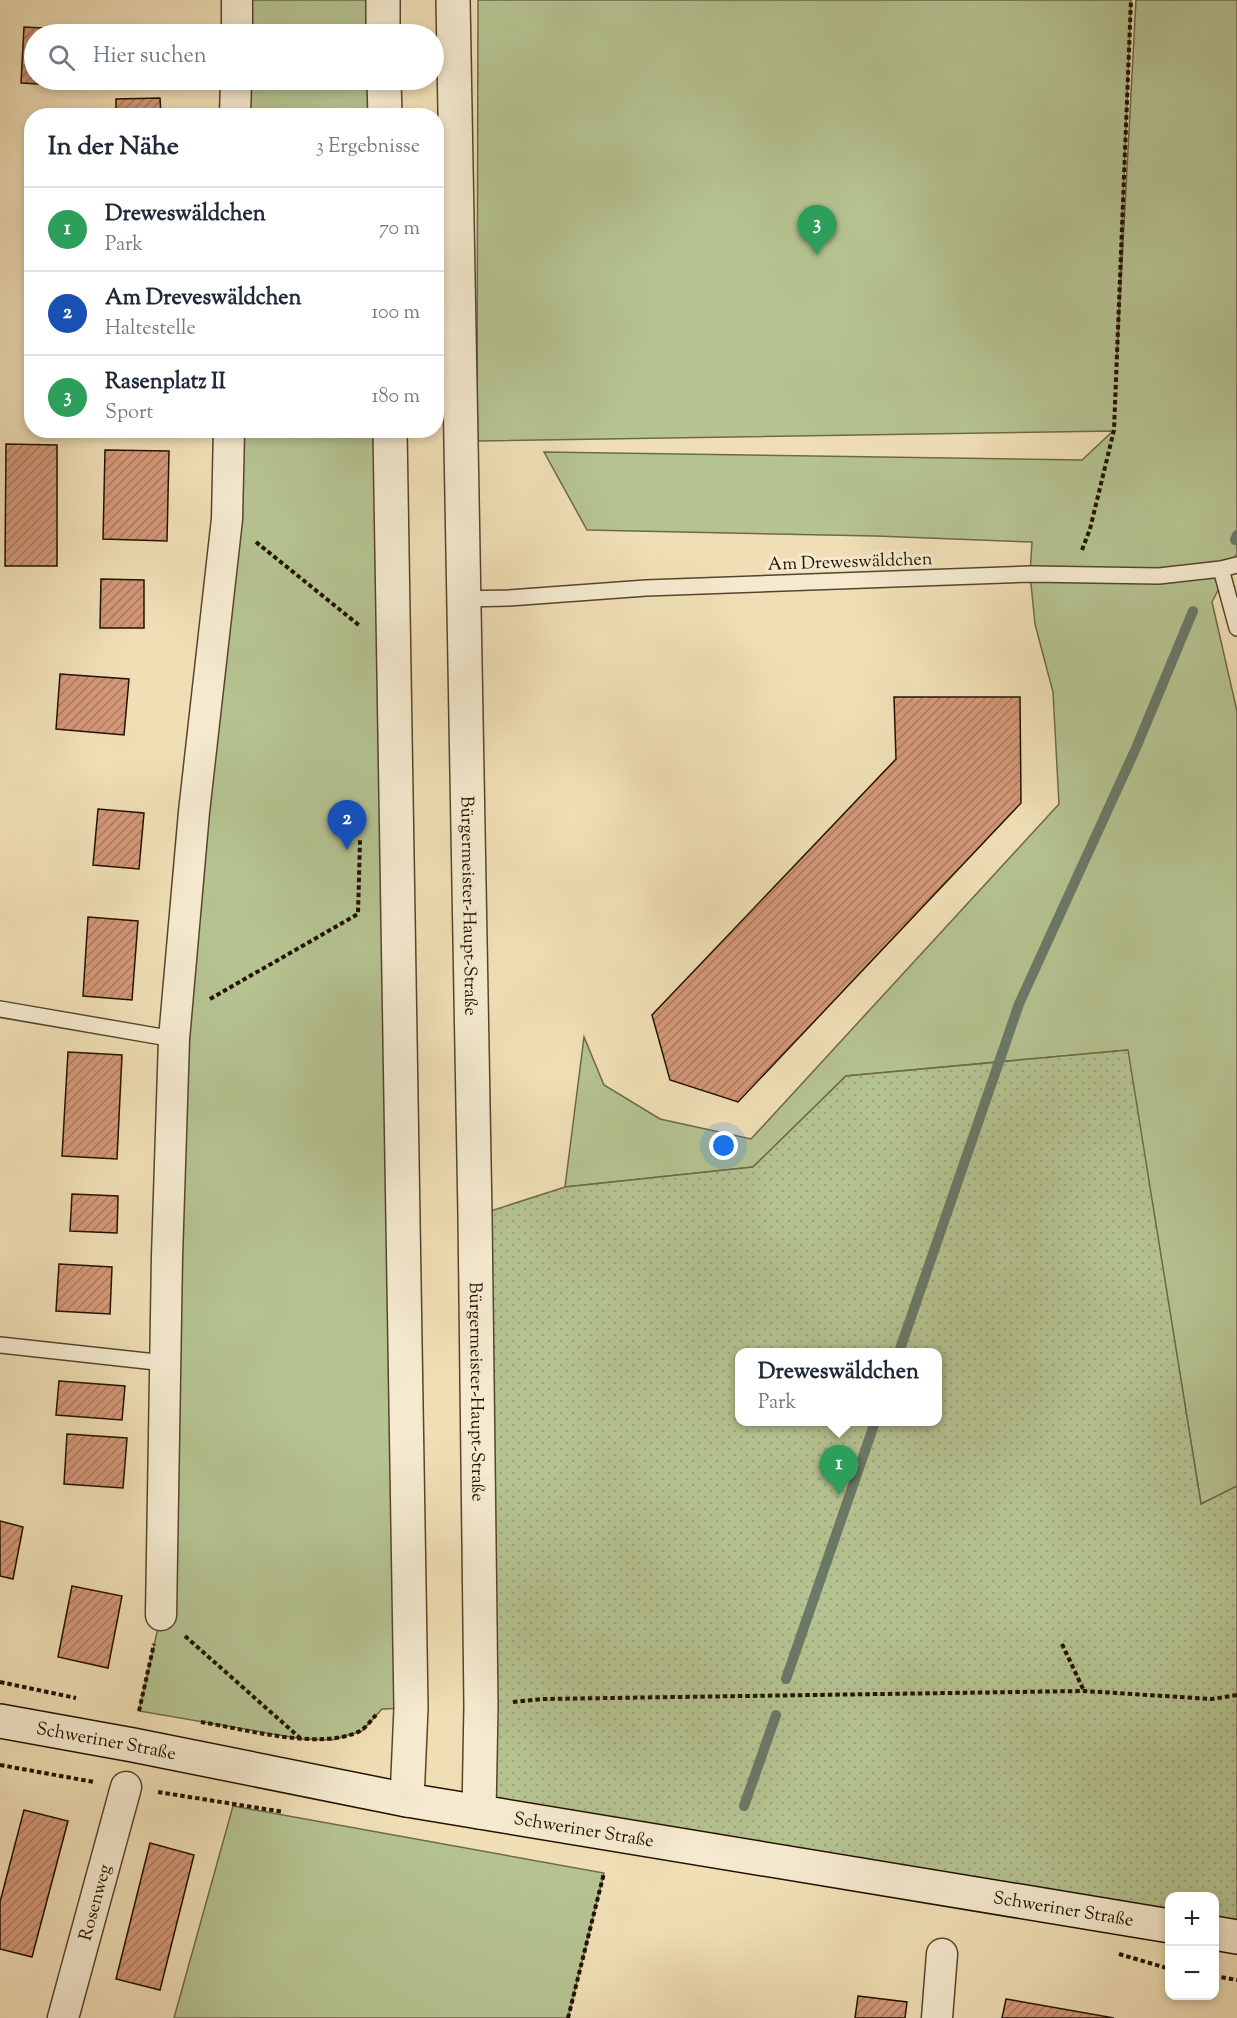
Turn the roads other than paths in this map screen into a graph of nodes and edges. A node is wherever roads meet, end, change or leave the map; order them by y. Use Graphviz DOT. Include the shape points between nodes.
graph roads {
  1 [pos="237,0"];
  2 [pos="383,0"];
  3 [pos="453,0"];
  4 [pos="237,24"];
  5 [pos="383,24"];
  6 [pos="236,90"];
  7 [pos="384,90"];
  8 [pos="235,108"];
  9 [pos="385,108"];
  10 [pos="229,438"];
  11 [pos="390,438"];
  12 [pos="1237,565"];
  13 [pos="1221,569"];
  14 [pos="463,599"];
  15 [pos="1237,628"];
  16 [pos="0,1009"];
  17 [pos="175,1029"];
  18 [pos="0,1345"];
  19 [pos="165,1363"];
  20 [pos="161,1615"];
  21 [pos="0,1721"];
  22 [pos="126,1787"];
  23 [pos="407,1800"];
  24 [pos="480,1812"];
  25 [pos="1165,1925"];
  26 [pos="1219,1934"];
  27 [pos="1237,1936"];
  28 [pos="942,1954"];
  29 [pos="63,2018"];
  30 [pos="937,2018"];
  1 -- 4 [label="street"];
  2 -- 5 [label="street"];
  3 -- 14 [label="street, Bürgermeister-Haupt-Straße"];
  6 -- 8 [label="street"];
  7 -- 9 [label="street"];
  10 -- 17 [label="street" via="227,519 194,812"];
  11 -- 23 [label="street" via="411,1708"];
  12 -- 13 [label="lane, Am Dreweswäldchen"];
  13 -- 14 [label="lane, Am Dreweswäldchen" via="1159,576 1007,575"];
  13 -- 15 [label="lane"];
  14 -- 24 [label="street, Bürgermeister-Haupt-Straße" via="476,1216"];
  16 -- 17 [label="lane"];
  17 -- 19 [label="street"];
  18 -- 19 [label="lane"];
  19 -- 20 [label="street"];
  21 -- 23 [label="street, Schweriner Straße"];
  22 -- 29 [label="street, Rosenweg"];
  23 -- 24 [label="street, Schweriner Straße"];
  24 -- 25 [label="street, Schweriner Straße"];
  26 -- 27 [label="street"];
  28 -- 30 [label="street"];
}
